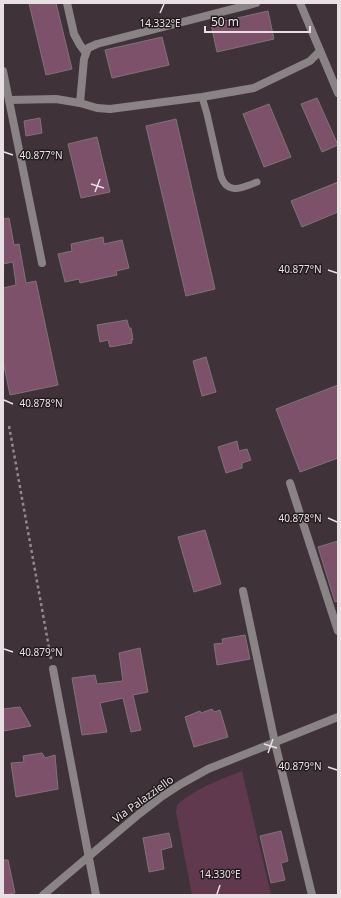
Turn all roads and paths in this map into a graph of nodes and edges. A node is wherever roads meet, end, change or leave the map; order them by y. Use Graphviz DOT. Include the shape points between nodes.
graph roads {
  1 [pos="67,3"];
  2 [pos="256,3"];
  3 [pos="300,3"];
  4 [pos="320,52"];
  5 [pos="86,53"];
  6 [pos="3,71"];
  7 [pos="338,93"];
  8 [pos="202,97"];
  9 [pos="9,100"];
  10 [pos="80,103"];
  11 [pos="257,182"];
  12 [pos="42,263"];
  13 [pos="8,426"];
  14 [pos="290,483"];
  15 [pos="243,591"];
  16 [pos="338,631"];
  17 [pos="53,669"];
  18 [pos="338,718"];
  19 [pos="275,743"];
  20 [pos="88,856"];
  21 [pos="43,895"];
  22 [pos="96,895"];
  23 [pos="312,895"];
  1 -- 5 [label="street" via="74,34"];
  2 -- 5 [label="street" via="97,44 88,48"];
  3 -- 4 [label="street"];
  4 -- 7 [label="street"];
  4 -- 8 [label="street" via="310,61 254,88"];
  5 -- 10 [label="street"];
  6 -- 9 [label="street"];
  8 -- 10 [label="street" via="110,109"];
  8 -- 11 [label="lane" via="224,184 237,189"];
  9 -- 10 [label="street" via="56,98"];
  9 -- 12 [label="street"];
  13 -- 17 [label="path"];
  14 -- 16 [label="street"];
  15 -- 19 [label="street"];
  17 -- 20 [label="street"];
  18 -- 19 [label="street, Via Palazziello"];
  19 -- 20 [label="street, Via Palazziello" via="208,769 174,788"];
  19 -- 23 [label="street"];
  20 -- 21 [label="street, Via Palazziello"];
  20 -- 22 [label="street"];
}
